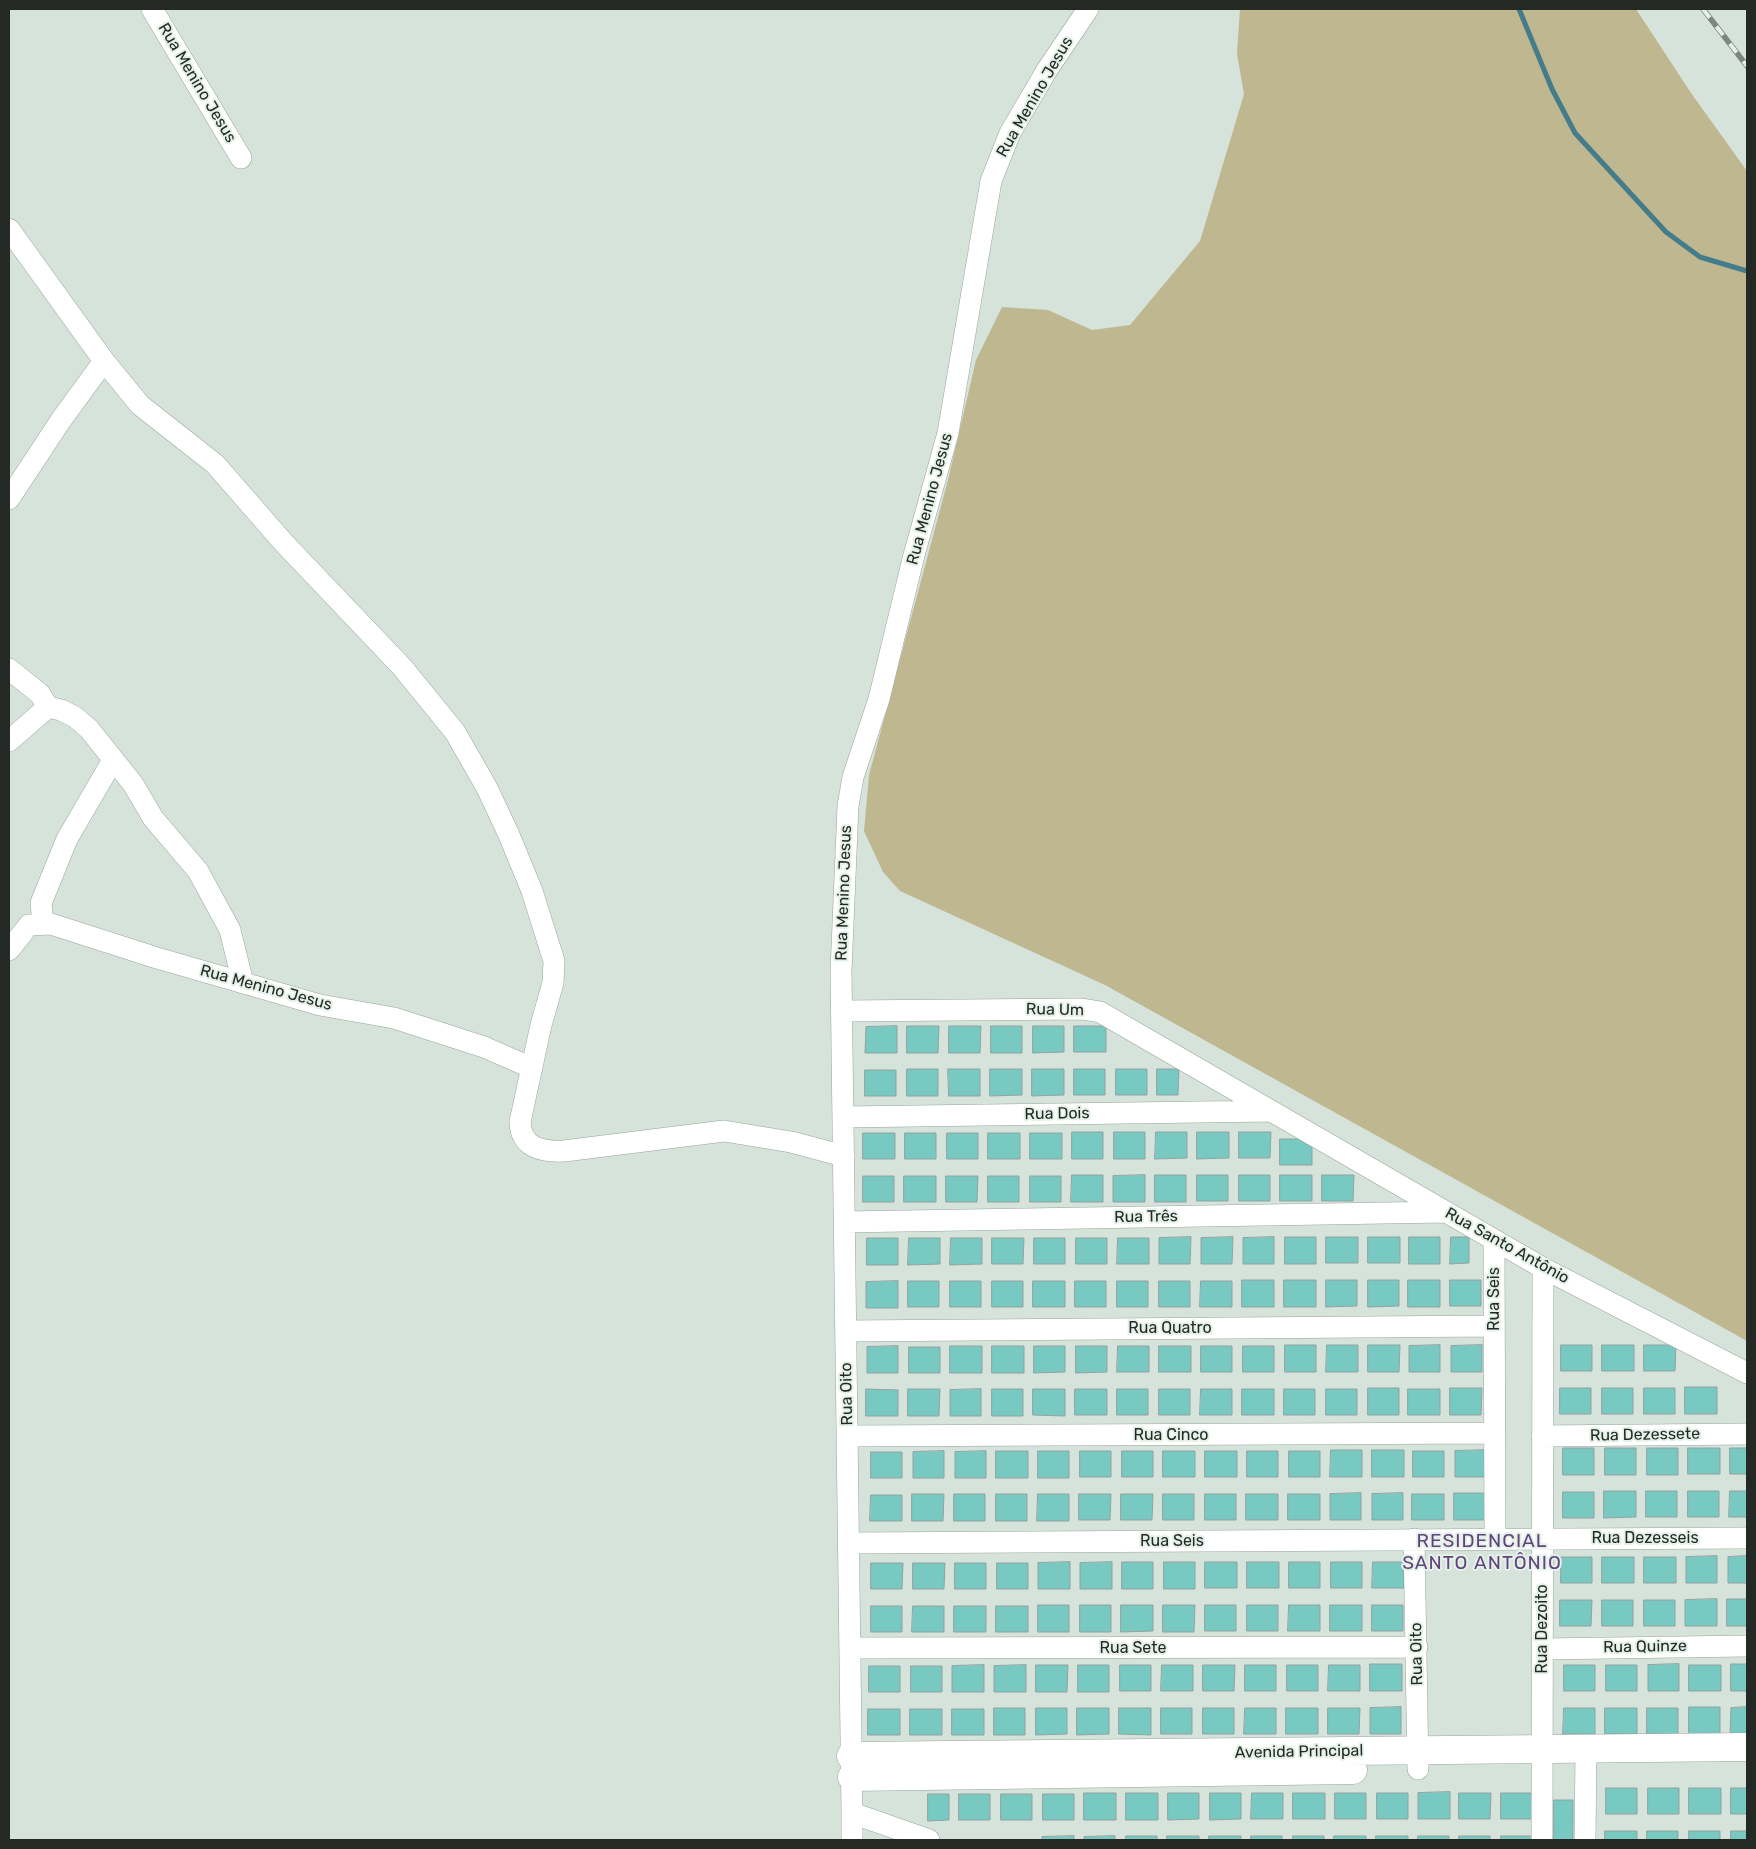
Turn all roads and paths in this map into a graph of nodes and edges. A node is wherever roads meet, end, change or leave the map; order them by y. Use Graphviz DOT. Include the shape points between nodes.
graph roads {
  1 [pos="152,9"];
  2 [pos="1088,9"];
  3 [pos="241,158"];
  4 [pos="9,229"];
  5 [pos="104,360"];
  6 [pos="9,499"];
  7 [pos="9,669"];
  8 [pos="48,706"];
  9 [pos="9,741"];
  10 [pos="113,760"];
  11 [pos="43,923"];
  12 [pos="9,950"];
  13 [pos="243,983"];
  14 [pos="843,1011"];
  15 [pos="532,1068"];
  16 [pos="1271,1111"];
  17 [pos="844,1117"];
  18 [pos="844,1156"];
  19 [pos="1446,1212"];
  20 [pos="845,1222"];
  21 [pos="1494,1240"];
  22 [pos="1543,1268"];
  23 [pos="1494,1326"];
  24 [pos="846,1330"];
  25 [pos="1747,1373"];
  26 [pos="1494,1433"];
  27 [pos="1747,1434"];
  28 [pos="848,1436"];
  29 [pos="1542,1436"];
  30 [pos="1747,1538"];
  31 [pos="1495,1539"];
  32 [pos="1542,1539"];
  33 [pos="1414,1540"];
  34 [pos="849,1543"];
  35 [pos="1747,1646"];
  36 [pos="1417,1647"];
  37 [pos="850,1648"];
  38 [pos="1542,1649"];
  39 [pos="1747,1747"];
  40 [pos="1586,1758"];
  41 [pos="1542,1759"];
  42 [pos="1418,1760"];
  43 [pos="1747,1765"];
  44 [pos="852,1766"];
  45 [pos="852,1813"];
  46 [pos="852,1840"];
  47 [pos="929,1840"];
  48 [pos="1542,1840"];
  49 [pos="1586,1840"];
  1 -- 3 [label="street, Rua Menino Jesus"];
  2 -- 14 [label="street, Rua Menino Jesus" via="1010,132 991,181 944,448 879,699 853,777 848,806 841,930"];
  4 -- 5 [label="street"];
  5 -- 6 [label="street"];
  5 -- 15 [label="street" via="140,405 215,464 283,542 402,667 455,732 509,835 552,950 553,983"];
  7 -- 8 [label="street" via="40,694"];
  8 -- 9 [label="street"];
  8 -- 10 [label="street" via="75,717 89,728"];
  10 -- 11 [label="street" via="66,839 41,903"];
  10 -- 13 [label="street" via="133,784 153,818 210,889 230,930"];
  11 -- 12 [label="street" via="24,928"];
  11 -- 13 [label="street, Rua Menino Jesus"];
  13 -- 15 [label="street, Rua Menino Jesus" via="320,1005 394,1018 484,1047"];
  14 -- 16 [label="street, Rua Um" via="1082,1009 1100,1012"];
  14 -- 17 [label="street, Rua Oito"];
  15 -- 18 [label="street" via="520,1129 527,1142 545,1150 587,1150 724,1131 791,1142"];
  16 -- 17 [label="street, Rua Dois"];
  16 -- 19 [label="street, Rua Santo Antônio"];
  17 -- 18 [label="street, Rua Oito"];
  18 -- 20 [label="street, Rua Oito"];
  19 -- 20 [label="street, Rua Três"];
  19 -- 21 [label="street, Rua Santo Antônio"];
  20 -- 24 [label="street, Rua Oito"];
  21 -- 22 [label="street, Rua Santo Antônio"];
  21 -- 23 [label="street, Rua Seis"];
  22 -- 25 [label="street, Rua Santo Antônio"];
  22 -- 29 [label="street, Rua Dezoito"];
  23 -- 24 [label="street, Rua Quatro"];
  23 -- 26 [label="street, Rua Seis"];
  24 -- 28 [label="street, Rua Oito"];
  26 -- 28 [label="street, Rua Cinco"];
  26 -- 31 [label="street, Rua Seis"];
  27 -- 29 [label="street, Rua Dezessete"];
  28 -- 34 [label="street, Rua Oito"];
  29 -- 32 [label="street, Rua Dezoito"];
  30 -- 32 [label="street, Rua Dezesseis"];
  31 -- 32 [label="street, Rua Seis"];
  31 -- 33 [label="street, Rua Seis"];
  32 -- 38 [label="street, Rua Dezoito"];
  33 -- 34 [label="street, Rua Seis"];
  33 -- 36 [label="street, Rua Oito"];
  34 -- 37 [label="street, Rua Oito"];
  35 -- 38 [label="street, Rua Quinze"];
  36 -- 37 [label="street, Rua Sete"];
  36 -- 42 [label="street, Rua Oito"];
  37 -- 44 [label="street, Rua Oito"];
  38 -- 41 [label="street, Rua Dezoito"];
  39 -- 40 [label="street, Avenida Principal"];
  40 -- 41 [label="street, Avenida Principal"];
  40 -- 43 [label="street, Avenida Principal"];
  40 -- 49 [label="street"];
  41 -- 42 [label="street, Avenida Principal"];
  41 -- 48 [label="street, Rua Dezoito"];
  42 -- 44 [label="street, Avenida Principal"];
  44 -- 45 [label="street, Rua Oito"];
  45 -- 46 [label="street, Rua Oito"];
  45 -- 47 [label="street"];
}
